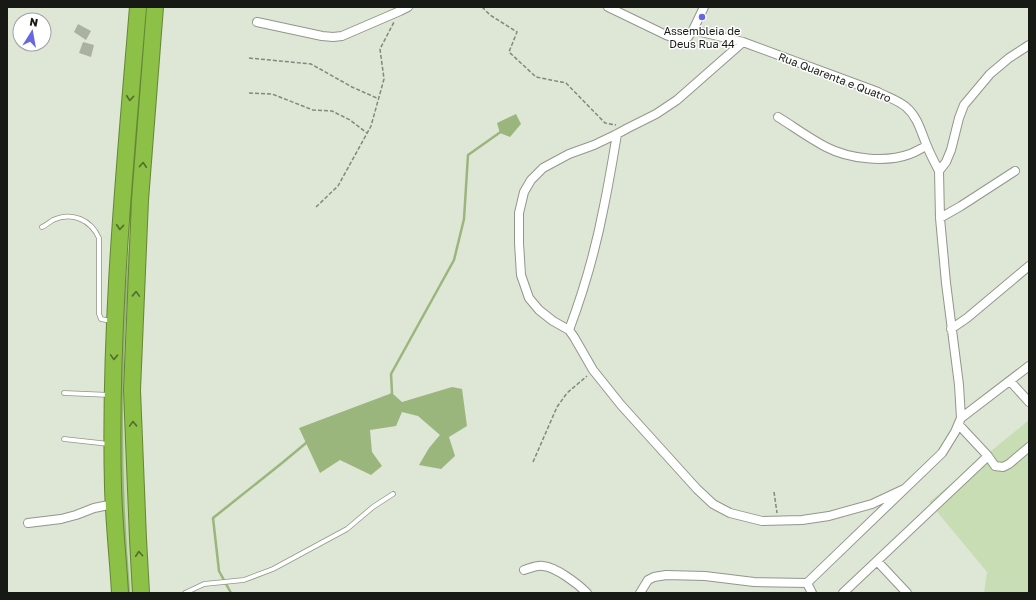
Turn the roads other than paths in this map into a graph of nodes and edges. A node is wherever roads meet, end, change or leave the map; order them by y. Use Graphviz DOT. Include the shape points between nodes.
graph roads {
  1 [pos="134,7"];
  2 [pos="138,7"];
  3 [pos="155,7"];
  4 [pos="608,7"];
  5 [pos="704,7"];
  6 [pos="404,9"];
  7 [pos="257,22"];
  8 [pos="690,33"];
  9 [pos="743,42"];
  10 [pos="1029,45"];
  11 [pos="133,59"];
  12 [pos="778,117"];
  13 [pos="617,134"];
  14 [pos="927,146"];
  15 [pos="939,171"];
  16 [pos="1015,171"];
  17 [pos="940,218"];
  18 [pos="42,227"];
  19 [pos="1029,266"];
  20 [pos="115,322"];
  21 [pos="951,329"];
  22 [pos="569,330"];
  23 [pos="1029,366"];
  24 [pos="1010,381"];
  25 [pos="64,393"];
  26 [pos="113,396"];
  27 [pos="1029,402"];
  28 [pos="960,422"];
  29 [pos="64,439"];
  30 [pos="113,444"];
  31 [pos="1029,447"];
  32 [pos="988,456"];
  33 [pos="904,489"];
  34 [pos="393,494"];
  35 [pos="114,504"];
  36 [pos="28,523"];
  37 [pos="877,561"];
  38 [pos="524,570"];
  39 [pos="807,583"];
  40 [pos="120,593"];
  41 [pos="141,593"];
  42 [pos="185,593"];
  43 [pos="587,593"];
  44 [pos="640,593"];
  45 [pos="812,593"];
  46 [pos="843,593"];
  47 [pos="907,593"];
  1 -- 11 [label="highway"];
  2 -- 11 [label="highway"];
  41 -- 3 [label="highway, one-way" via="132,390 140,200"];
  4 -- 8 [label="street, Rua Quarenta e Quatro" via="677,39 682,39"];
  5 -- 8 [label="street"];
  6 -- 7 [label="street" via="342,36 333,37"];
  8 -- 9 [label="street, Rua Quarenta e Quatro"];
  9 -- 13 [label="street" via="677,100"];
  9 -- 14 [label="street, Rua Quarenta e Quatro" via="895,100 915,117"];
  10 -- 15 [label="street" via="1008,58 990,74 964,105 951,150"];
  11 -- 20 [label="highway, one-way" via="117,257"];
  12 -- 14 [label="street" via="826,147 858,157 885,160 910,154"];
  13 -- 22 [label="street" via="604,208"];
  13 -- 22 [label="street" via="543,168 524,192 520,213 521,275 529,298 539,310"];
  14 -- 15 [label="street, Rua Quarenta e Quatro"];
  15 -- 17 [label="street"];
  16 -- 17 [label="street"];
  17 -- 21 [label="street"];
  18 -- 20 [label="lane" via="63,217 74,217 82,219 96,230 99,238 99,314 101,319"];
  19 -- 21 [label="street"];
  20 -- 26 [label="highway, one-way"];
  21 -- 28 [label="street" via="959,385"];
  22 -- 33 [label="street" via="593,370 621,405 713,504 762,521 802,520 830,516 872,504"];
  23 -- 24 [label="street"];
  24 -- 27 [label="street"];
  24 -- 28 [label="street"];
  25 -- 26 [label="lane"];
  26 -- 30 [label="highway"];
  28 -- 32 [label="street"];
  28 -- 33 [label="street" via="942,453"];
  29 -- 30 [label="lane"];
  30 -- 35 [label="highway"];
  31 -- 32 [label="street" via="1003,467 995,466"];
  32 -- 37 [label="street"];
  33 -- 39 [label="street"];
  34 -- 42 [label="lane" via="347,529 273,568 244,580 204,584"];
  35 -- 36 [label="street" via="61,519"];
  35 -- 40 [label="highway"];
  37 -- 46 [label="street"];
  37 -- 47 [label="street"];
  38 -- 43 [label="street" via="544,566 560,572"];
  39 -- 44 [label="street" via="754,582 704,576 666,575 648,580"];
  39 -- 45 [label="street"];
}
